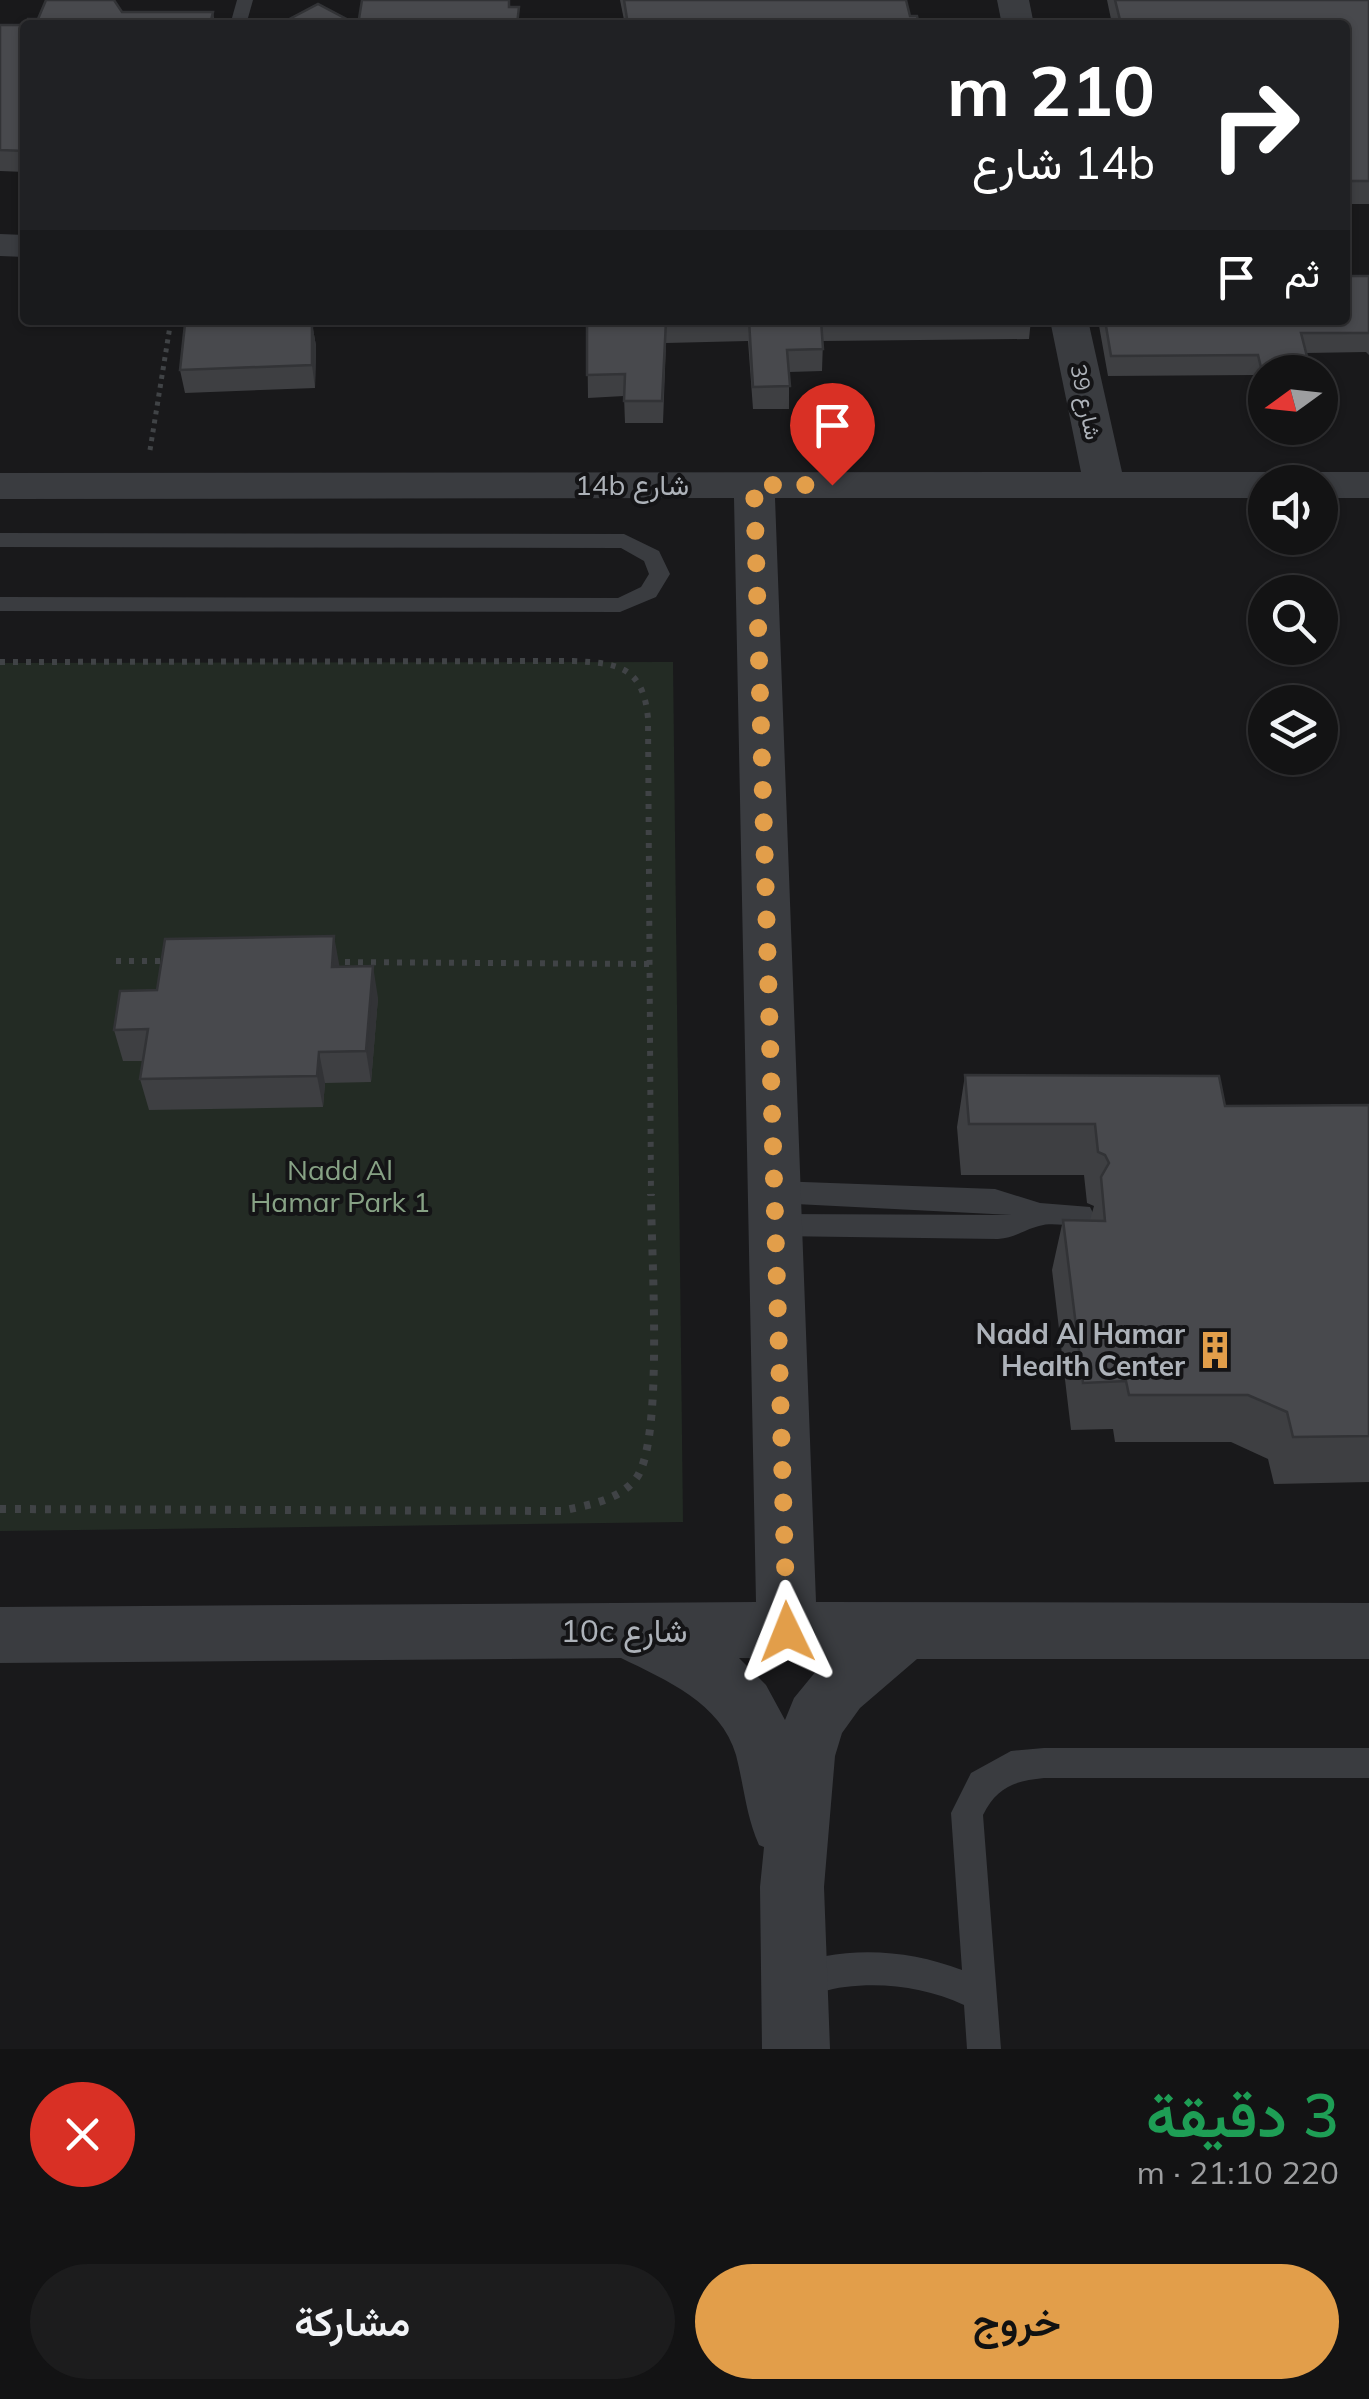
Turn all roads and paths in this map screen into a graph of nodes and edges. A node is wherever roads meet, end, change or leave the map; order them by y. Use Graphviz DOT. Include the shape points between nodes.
graph roads {
  1 [pos="170,325"];
  2 [pos="1070,325"];
  3 [pos="754,485"];
  4 [pos="1104,485"];
  5 [pos="1248,485"];
  6 [pos="1338,485"];
  7 [pos="1369,485"];
  8 [pos="0,486"];
  9 [pos="144,486"];
  10 [pos="0,540"];
  11 [pos="0,604"];
  12 [pos="0,662"];
  13 [pos="116,960"];
  14 [pos="176,961"];
  15 [pos="314,962"];
  16 [pos="651,964"];
  17 [pos="776,1209"];
  18 [pos="1081,1215"];
  19 [pos="0,1508"];
  20 [pos="623,1630"];
  21 [pos="1369,1631"];
  22 [pos="787,1632"];
  23 [pos="903,1632"];
  24 [pos="0,1635"];
  25 [pos="1369,1763"];
  26 [pos="792,1888"];
  27 [pos="794,1981"];
  28 [pos="979,1995"];
  29 [pos="796,2049"];
  30 [pos="984,2049"];
  1 -- 9 [label="path"];
  2 -- 4 [label="street, شارع 39"];
  3 -- 4 [label="street, 14b شارع"];
  3 -- 9 [label="street, 14b شارع"];
  3 -- 17 [label="street"];
  4 -- 5 [label="street, 14b شارع"];
  6 -- 7 [label="street"];
  8 -- 9 [label="street, 14b شارع"];
  10 -- 11 [label="lane" via="624,541 657,559 661,574 641,600 620,605"];
  12 -- 16 [label="path" via="619,665 638,678 647,697"];
  13 -- 14 [label="path"];
  15 -- 16 [label="path"];
  16 -- 19 [label="path" via="652,1425 647,1464 630,1487 561,1511"];
  17 -- 18 [label="lane" via="998,1228 1036,1214"];
  17 -- 22 [label="street"];
  20 -- 22 [label="street, 10c شارع"];
  20 -- 24 [label="street, 10c شارع"];
  20 -- 26 [label="street" via="713,1672 744,1702 764,1738"];
  21 -- 23 [label="street, 10c شارع"];
  22 -- 23 [label="street, 10c شارع"];
  23 -- 26 [label="street" via="838,1687 816,1720 804,1756"];
  25 -- 28 [label="lane" via="1010,1766 982,1784 967,1813"];
  26 -- 27 [label="street"];
  27 -- 28 [label="lane" via="870,1966 946,1978"];
  27 -- 29 [label="street"];
  28 -- 30 [label="lane"];
}
